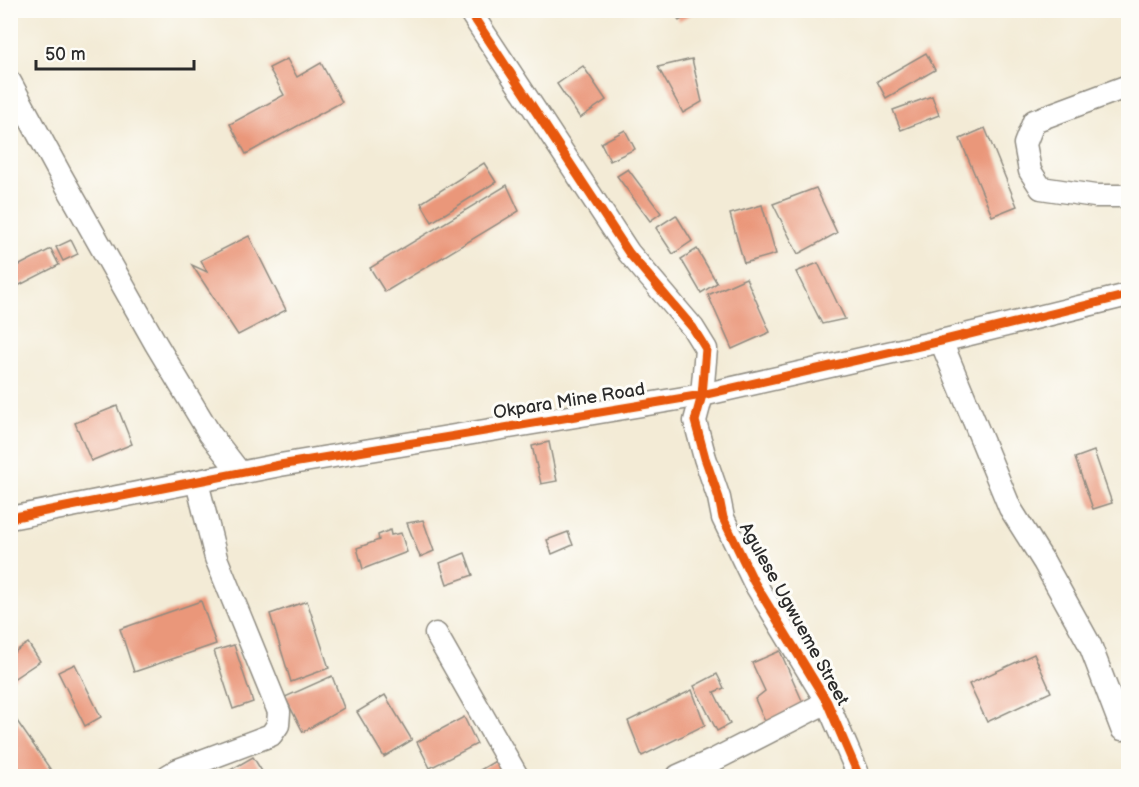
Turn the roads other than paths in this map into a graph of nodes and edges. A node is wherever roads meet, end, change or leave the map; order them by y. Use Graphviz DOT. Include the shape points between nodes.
graph roads {
  1 [pos="469,10"];
  2 [pos="10,82"];
  3 [pos="1128,86"];
  4 [pos="1128,196"];
  5 [pos="1128,295"];
  6 [pos="941,341"];
  7 [pos="702,395"];
  8 [pos="240,473"];
  9 [pos="196,482"];
  10 [pos="10,518"];
  11 [pos="435,634"];
  12 [pos="827,702"];
  13 [pos="1122,729"];
  14 [pos="168,777"];
  15 [pos="517,777"];
  16 [pos="678,777"];
  17 [pos="859,777"];
  1 -- 7 [label="street, Agulese Ugwueme Street" via="629,253 706,349"];
  2 -- 8 [label="street" via="156,344 210,434"];
  3 -- 4 [label="street" via="1034,121 1025,144 1030,171 1041,188 1095,196"];
  5 -- 6 [label="street, Okpara Mine Road"];
  6 -- 7 [label="street, Okpara Mine Road"];
  6 -- 13 [label="street" via="1010,508 1089,645"];
  7 -- 8 [label="street, Okpara Mine Road"];
  7 -- 12 [label="street, Agulese Ugwueme Street" via="695,421 723,518 754,582"];
  8 -- 9 [label="street, Okpara Mine Road"];
  9 -- 10 [label="street, Okpara Mine Road"];
  9 -- 14 [label="street" via="216,558 279,712 278,725 272,735"];
  11 -- 15 [label="street"];
  12 -- 16 [label="street"];
  12 -- 17 [label="street, Agulese Ugwueme Street"];
}
